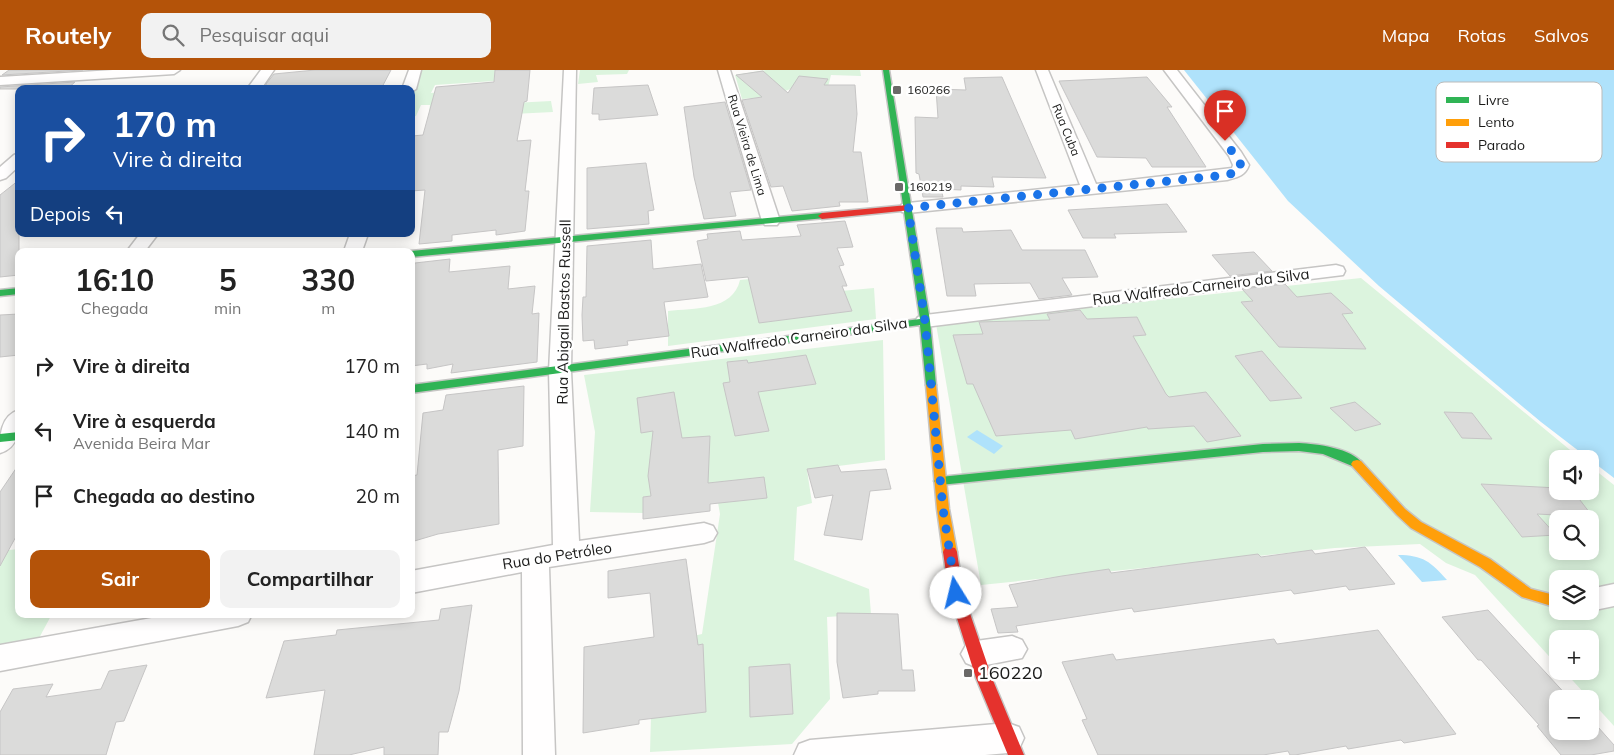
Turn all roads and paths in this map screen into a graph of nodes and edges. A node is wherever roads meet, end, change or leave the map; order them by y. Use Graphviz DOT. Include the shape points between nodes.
graph roads {
  1 [pos="174,70"];
  2 [pos="268,70"];
  3 [pos="415,70"];
  4 [pos="570,70"];
  5 [pos="724,70"];
  6 [pos="886,70"];
  7 [pos="1042,70"];
  8 [pos="1170,70"];
  9 [pos="111,72"];
  10 [pos="0,81"];
  11 [pos="97,85"];
  12 [pos="257,85"];
  13 [pos="410,85"];
  14 [pos="15,162"];
  15 [pos="0,175"];
  16 [pos="1090,189"];
  17 [pos="908,208"];
  18 [pos="771,221"];
  19 [pos="146,237"];
  20 [pos="565,240"];
  21 [pos="138,248"];
  22 [pos="415,254"];
  23 [pos="1336,271"];
  24 [pos="15,291"];
  25 [pos="0,292"];
  26 [pos="925,321"];
  27 [pos="560,371"];
  28 [pos="415,389"];
  29 [pos="15,424"];
  30 [pos="6,439"];
  31 [pos="940,482"];
  32 [pos="704,533"];
  33 [pos="566,553"];
  34 [pos="535,559"];
  35 [pos="415,581"];
  36 [pos="1614,595"];
  37 [pos="1599,598"];
  38 [pos="1549,600"];
  39 [pos="216,618"];
  40 [pos="1012,649"];
  41 [pos="976,654"];
  42 [pos="0,658"];
  43 [pos="1012,747"];
  44 [pos="539,755"];
  45 [pos="810,755"];
  1 -- 9 [label="street"];
  2 -- 12 [label="street"];
  3 -- 13 [label="street"];
  4 -- 20 [label="street, Rua Abigail Bastos Russell"];
  5 -- 18 [label="street, Rua Vieira de Lima"];
  6 -- 17 [label="main road"];
  7 -- 16 [label="street, Rua Cuba"];
  8 -- 16 [label="street" via="1236,155 1241,165 1239,171 1227,175"];
  9 -- 10 [label="street"];
  9 -- 11 [label="street"];
  14 -- 15 [label="street"];
  16 -- 17 [label="street"];
  17 -- 18 [label="main road"];
  17 -- 26 [label="main road"];
  18 -- 20 [label="main road"];
  19 -- 21 [label="street"];
  20 -- 22 [label="main road"];
  20 -- 27 [label="street, Rua Abigail Bastos Russell"];
  23 -- 26 [label="street, Rua Walfredo Carneiro da Silva"];
  24 -- 25 [label="main road"];
  26 -- 27 [label="main road, Rua Walfredo Carneiro da Silva"];
  26 -- 31 [label="main road"];
  27 -- 28 [label="main road, Rua Walfredo Carneiro da Silva"];
  27 -- 33 [label="street, Rua Abigail Bastos Russell"];
  29 -- 30 [label="street"];
  31 -- 38 [label="main road" via="1263,448 1303,446 1328,449 1361,468 1405,516 1429,534 1486,564 1506,582 1528,594"];
  31 -- 41 [label="main road" via="956,593"];
  32 -- 33 [label="street, Rua do Petróleo"];
  33 -- 34 [label="street, Rua do Petróleo"];
  34 -- 35 [label="street, Rua do Petróleo"];
  34 -- 44 [label="street"];
  36 -- 37 [label="street"];
  39 -- 42 [label="street"];
  40 -- 41 [label="street"];
  41 -- 43 [label="main road"];
  43 -- 45 [label="street"];
}
